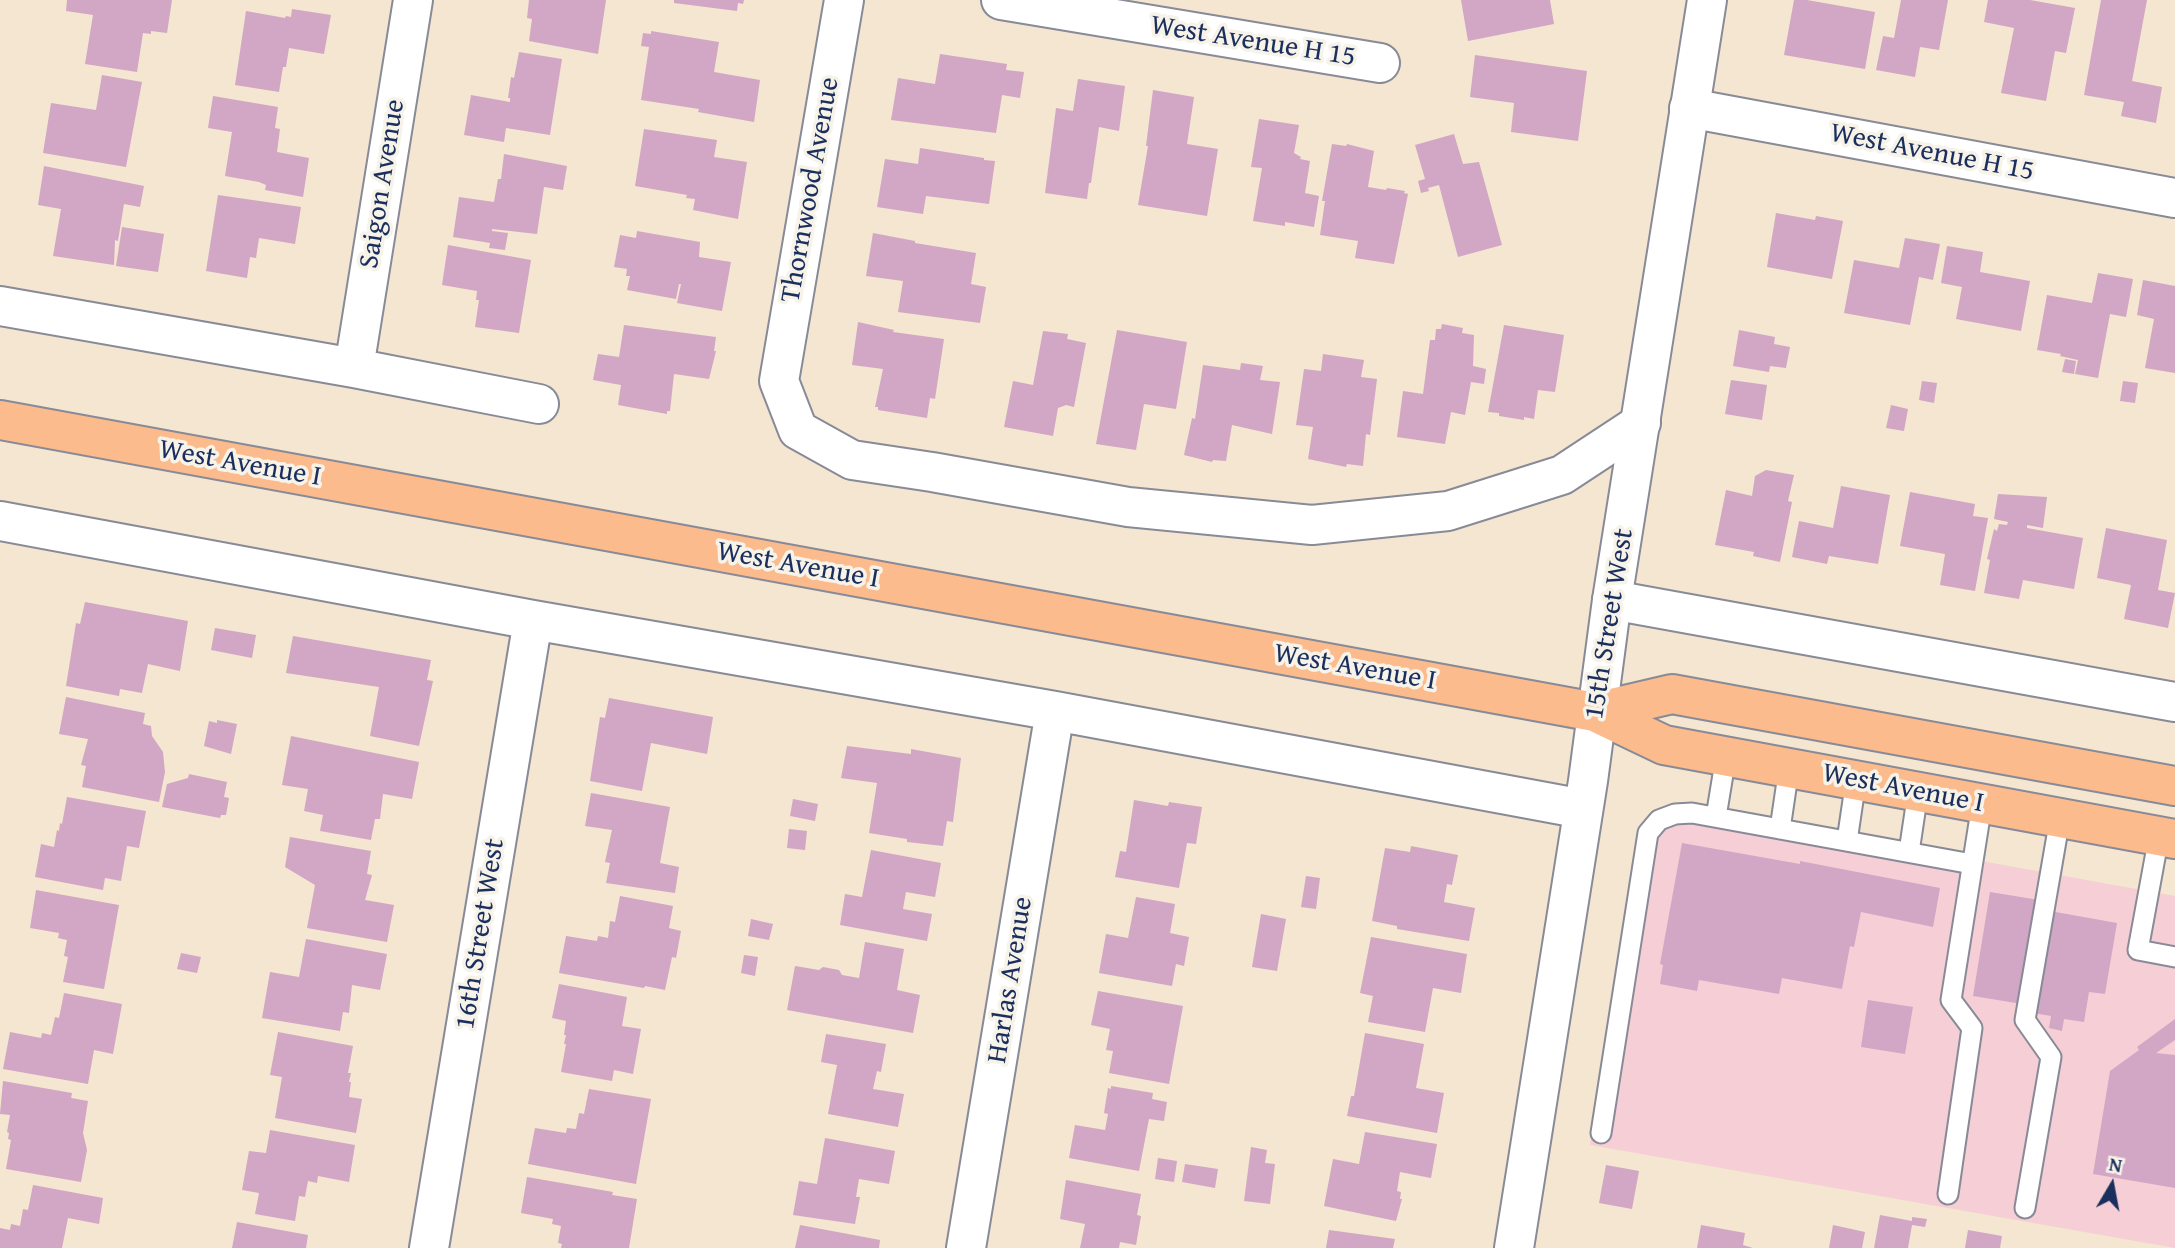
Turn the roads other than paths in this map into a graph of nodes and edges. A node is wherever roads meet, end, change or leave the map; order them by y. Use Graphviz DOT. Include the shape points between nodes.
graph roads {
  1 [pos="413,0"];
  2 [pos="844,0"];
  3 [pos="1001,0"];
  4 [pos="1707,0"];
  5 [pos="1380,63"];
  6 [pos="1689,108"];
  7 [pos="2175,198"];
  8 [pos="0,306"];
  9 [pos="354,369"];
  10 [pos="539,404"];
  11 [pos="0,420"];
  12 [pos="1642,423"];
  13 [pos="1,524"];
  14 [pos="1612,600"];
  15 [pos="533,620"];
  16 [pos="2175,702"];
  17 [pos="1055,711"];
  18 [pos="1595,712"];
  19 [pos="1726,756"];
  20 [pos="1789,768"];
  21 [pos="1856,780"];
  22 [pos="2175,786"];
  23 [pos="1918,792"];
  24 [pos="1982,804"];
  25 [pos="1583,809"];
  26 [pos="1716,817"];
  27 [pos="2060,818"];
  28 [pos="1780,829"];
  29 [pos="2167,837"];
  30 [pos="1847,841"];
  31 [pos="1909,852"];
  32 [pos="1972,864"];
  33 [pos="2175,957"];
  34 [pos="1601,1133"];
  35 [pos="1948,1194"];
  36 [pos="2025,1208"];
  37 [pos="429,1248"];
  38 [pos="966,1248"];
  39 [pos="1514,1248"];
  1 -- 9 [label="street, Saigon Avenue"];
  2 -- 12 [label="street, Thornwood Avenue" via="779,381 798,430 852,460 1128,508 1312,526 1461,507 1562,475"];
  3 -- 5 [label="street, West Avenue H 15"];
  4 -- 6 [label="street, 15th Street West"];
  6 -- 7 [label="street, West Avenue H 15"];
  6 -- 12 [label="street, 15th Street West"];
  8 -- 9 [label="street"];
  9 -- 10 [label="street"];
  11 -- 18 [label="main road, West Avenue I"];
  12 -- 14 [label="street, 15th Street West"];
  13 -- 15 [label="street"];
  14 -- 16 [label="street"];
  14 -- 18 [label="street, 15th Street West"];
  15 -- 17 [label="street"];
  15 -- 37 [label="street, 16th Street West"];
  17 -- 25 [label="street"];
  17 -- 38 [label="street, Harlas Avenue"];
  18 -- 19 [label="main road, West Avenue I" via="1664,745"];
  18 -- 22 [label="main road, West Avenue I" via="1672,694"];
  18 -- 25 [label="street, 15th Street West"];
  19 -- 20 [label="main road, West Avenue I"];
  19 -- 26 [label="lane"];
  20 -- 21 [label="main road, West Avenue I"];
  20 -- 28 [label="lane"];
  21 -- 23 [label="main road, West Avenue I"];
  21 -- 30 [label="lane"];
  23 -- 24 [label="main road, West Avenue I"];
  23 -- 31 [label="lane"];
  24 -- 27 [label="main road, West Avenue I"];
  24 -- 32 [label="lane"];
  25 -- 39 [label="street, 15th Street West"];
  26 -- 28 [label="lane"];
  26 -- 34 [label="lane" via="1675,814 1659,820 1648,833"];
  27 -- 29 [label="main road, West Avenue I"];
  27 -- 36 [label="lane" via="2025,1020 2051,1057"];
  28 -- 30 [label="lane"];
  29 -- 33 [label="lane" via="2138,950"];
  30 -- 31 [label="lane"];
  31 -- 32 [label="lane"];
  32 -- 35 [label="lane" via="1951,1000 1972,1028"];
}
